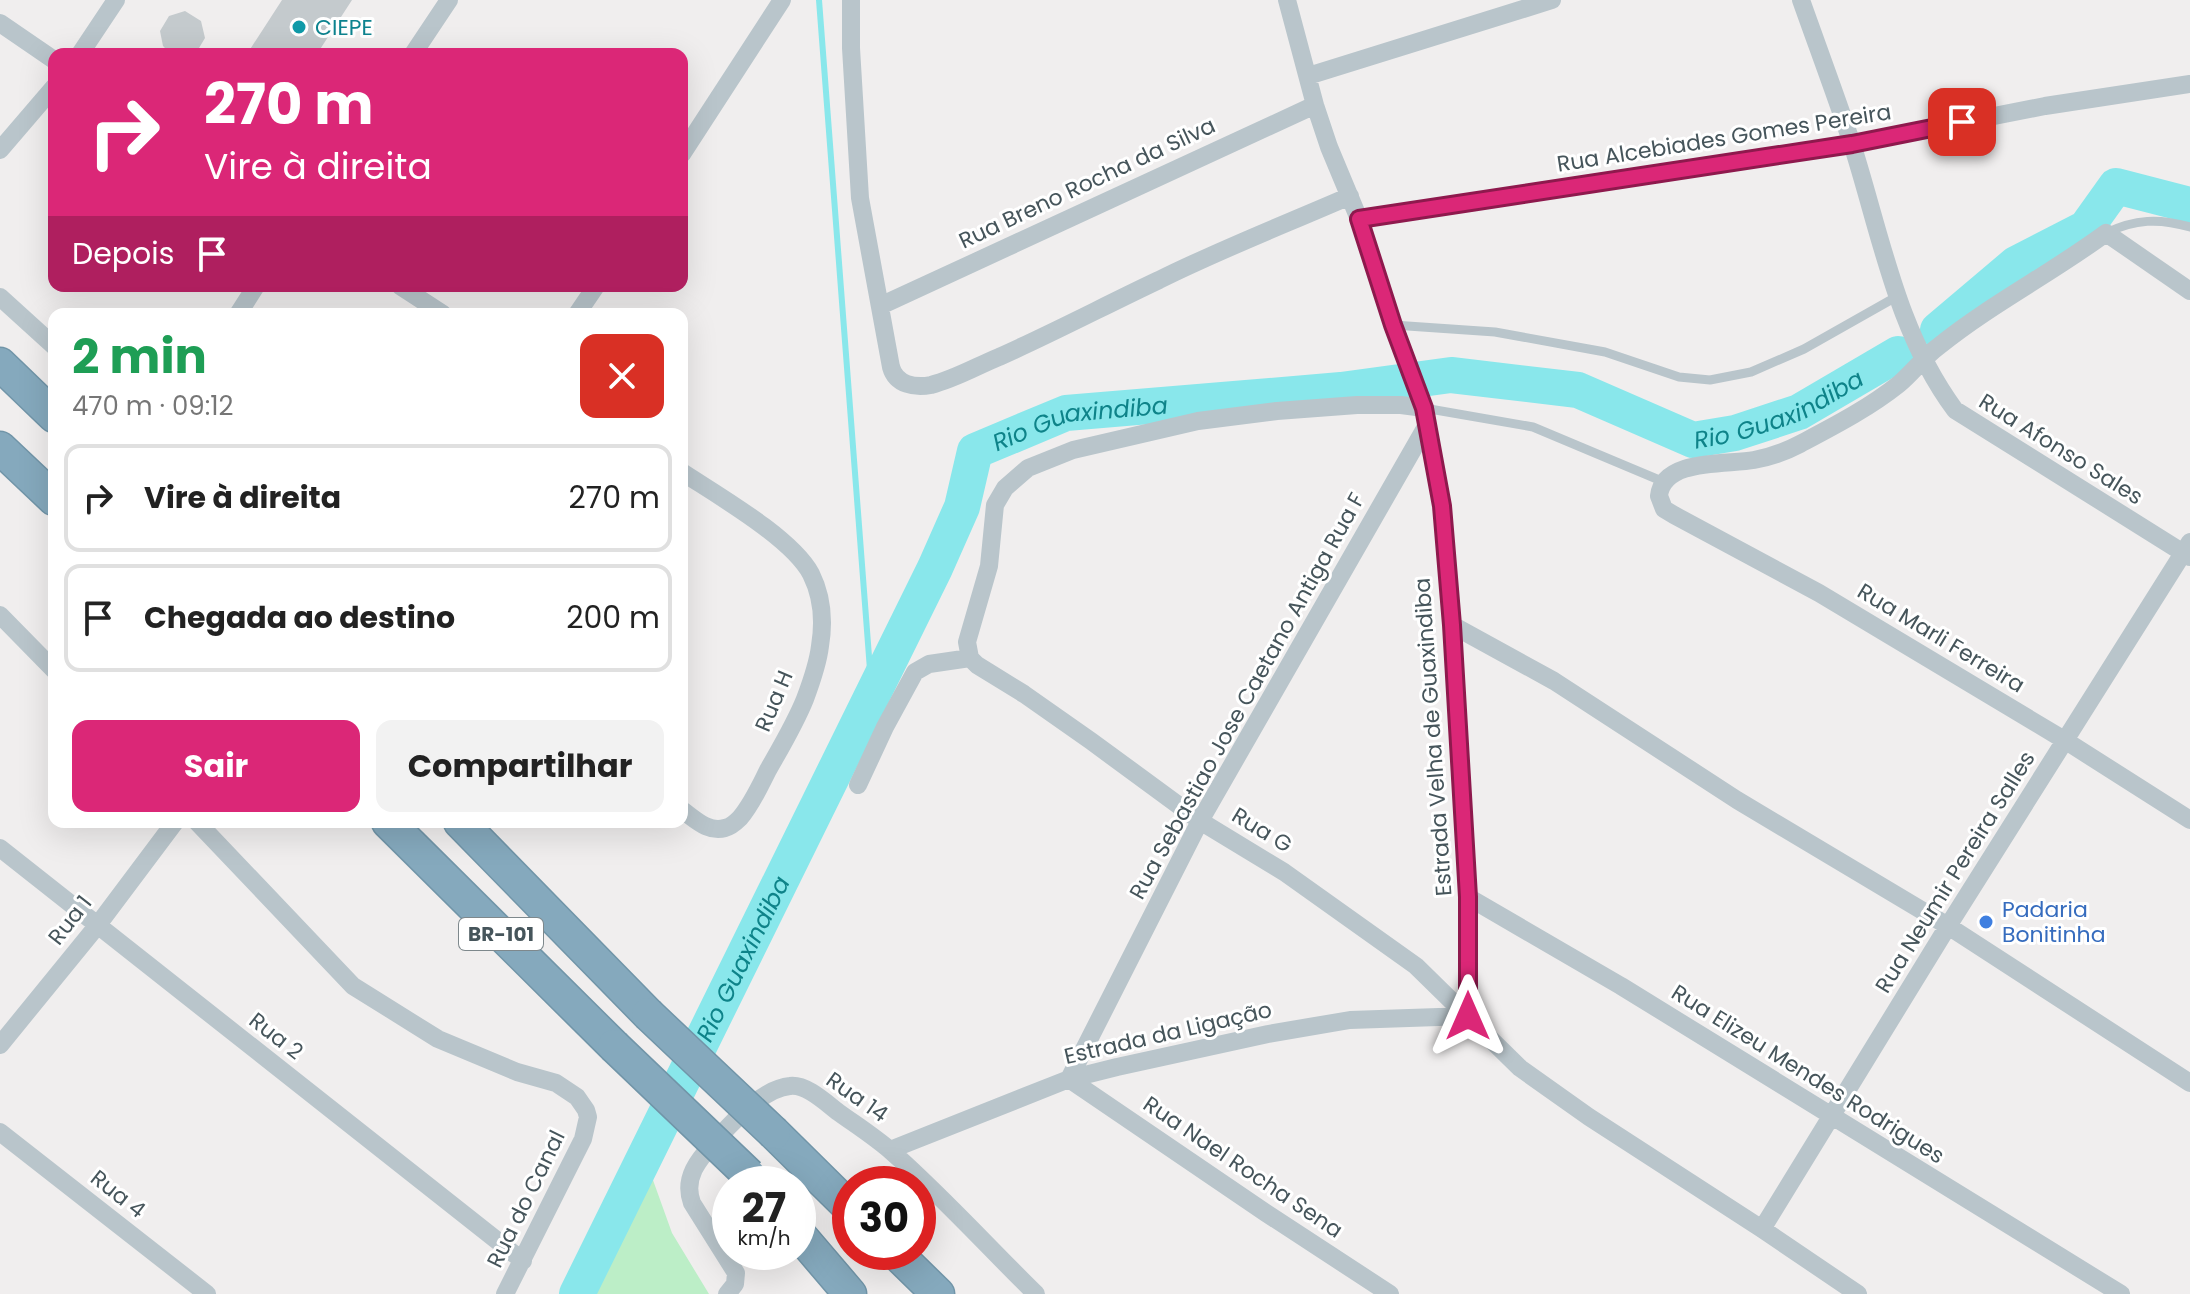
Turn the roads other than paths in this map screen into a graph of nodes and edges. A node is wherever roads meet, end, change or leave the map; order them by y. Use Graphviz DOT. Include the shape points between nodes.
graph roads {
  1 [pos="116,0"];
  2 [pos="449,0"];
  3 [pos="782,0"];
  4 [pos="851,0"];
  5 [pos="1287,0"];
  6 [pos="1552,0"];
  7 [pos="1801,0"];
  8 [pos="0,23"];
  9 [pos="84,48"];
  10 [pos="417,48"];
  11 [pos="48,56"];
  12 [pos="1308,76"];
  13 [pos="2190,84"];
  14 [pos="48,94"];
  15 [pos="1315,105"];
  16 [pos="1852,144"];
  17 [pos="688,145"];
  18 [pos="0,150"];
  19 [pos="1350,196"];
  20 [pos="1359,219"];
  21 [pos="2190,227"];
  22 [pos="2106,233"];
  23 [pos="2190,291"];
  24 [pos="409,292"];
  25 [pos="0,297"];
  26 [pos="1896,297"];
  27 [pos="880,306"];
  28 [pos="434,308"];
  29 [pos="1393,325"];
  30 [pos="48,341"];
  31 [pos="1925,360"];
  32 [pos="0,364"];
  33 [pos="1423,408"];
  34 [pos="48,410"];
  35 [pos="0,448"];
  36 [pos="688,476"];
  37 [pos="1664,482"];
  38 [pos="48,493"];
  39 [pos="2188,550"];
  40 [pos="0,615"];
  41 [pos="1452,625"];
  42 [pos="970,658"];
  43 [pos="48,664"];
  44 [pos="2066,741"];
  45 [pos="858,785"];
  46 [pos="688,814"];
  47 [pos="2190,820"];
  48 [pos="1200,821"];
  49 [pos="170,828"];
  50 [pos="203,828"];
  51 [pos="394,828"];
  52 [pos="466,828"];
  53 [pos="0,848"];
  54 [pos="1468,897"];
  55 [pos="97,926"];
  56 [pos="1948,926"];
  57 [pos="1468,1016"];
  58 [pos="0,1045"];
  59 [pos="1069,1079"];
  60 [pos="2190,1083"];
  61 [pos="1833,1115"];
  62 [pos="0,1132"];
  63 [pos="890,1150"];
  64 [pos="738,1166"];
  65 [pos="832,1190"];
  66 [pos="1762,1229"];
  67 [pos="816,1254"];
  68 [pos="523,1261"];
  69 [pos="808,1270"];
  70 [pos="815,1270"];
  71 [pos="913,1270"];
  72 [pos="207,1294"];
  73 [pos="505,1294"];
  74 [pos="727,1294"];
  75 [pos="823,1294"];
  76 [pos="832,1294"];
  77 [pos="850,1294"];
  78 [pos="938,1294"];
  79 [pos="1036,1294"];
  80 [pos="1390,1294"];
  81 [pos="1858,1294"];
  82 [pos="2121,1294"];
  1 -- 9 [label="street"];
  2 -- 10 [label="street"];
  3 -- 17 [label="street"];
  4 -- 27 [label="street" via="860,198"];
  5 -- 12 [label="street, Estrada Velha de Guaxindiba"];
  6 -- 12 [label="street"];
  7 -- 16 [label="street, Rua Afonso Sales"];
  8 -- 11 [label="street"];
  12 -- 15 [label="street, Estrada Velha de Guaxindiba"];
  13 -- 16 [label="street, Rua Alcebiades Gomes Pereira"];
  14 -- 18 [label="street"];
  15 -- 19 [label="street, Estrada Velha de Guaxindiba"];
  15 -- 27 [label="street, Rua Breno Rocha da Silva"];
  16 -- 20 [label="street, Rua Alcebiades Gomes Pereira"];
  16 -- 26 [label="street, Rua Afonso Sales"];
  19 -- 20 [label="street, Estrada Velha de Guaxindiba"];
  19 -- 27 [label="street" via="930,385 907,384 893,374"];
  20 -- 29 [label="street, Estrada Velha de Guaxindiba"];
  21 -- 22 [label="lane" via="2142,221"];
  22 -- 23 [label="street"];
  22 -- 31 [label="street" via="1936,347"];
  24 -- 28 [label="street"];
  25 -- 30 [label="street"];
  26 -- 29 [label="lane" via="1804,349 1751,372 1710,380 1679,377 1605,352 1495,332"];
  26 -- 31 [label="street, Rua Afonso Sales"];
  29 -- 33 [label="street, Estrada Velha de Guaxindiba"];
  31 -- 37 [label="street" via="1867,407 1797,446 1750,461 1687,468"];
  31 -- 39 [label="street, Rua Afonso Sales" via="1955,410"];
  32 -- 34 [label="highway"];
  33 -- 37 [label="lane" via="1533,427"];
  33 -- 41 [label="street, Estrada Velha de Guaxindiba" via="1442,506"];
  33 -- 42 [label="street" via="1357,405 1198,421 1073,450 1028,468 995,505 989,566 967,642"];
  33 -- 48 [label="street, Rua Sebastiao Jose Caetano Antiga Rua F"];
  35 -- 38 [label="highway"];
  36 -- 46 [label="street, Rua H" via="780,539 812,576 822,612 820,648 804,701 740,818 715,829"];
  37 -- 44 [label="street, Rua Marli Ferreira" via="1662,506 1674,515 1819,593"];
  39 -- 44 [label="street, Rua Neumir Pereira Salles"];
  40 -- 43 [label="street"];
  41 -- 54 [label="street, Estrada Velha de Guaxindiba"];
  41 -- 56 [label="street" via="1554,681 1737,800"];
  42 -- 45 [label="street" via="929,664 915,672"];
  42 -- 48 [label="street, Rua G"];
  44 -- 47 [label="street, Rua Marli Ferreira"];
  44 -- 56 [label="street, Rua Neumir Pereira Salles"];
  48 -- 57 [label="street, Rua G" via="1284,872 1416,966"];
  48 -- 59 [label="street, Rua Sebastiao Jose Caetano Antiga Rua F"];
  49 -- 55 [label="street, Rua 1"];
  50 -- 68 [label="street, Rua do Canal" via="353,986 438,1039 556,1083 583,1103 588,1117 583,1139"];
  51 -- 64 [label="highway, BR-101, bridge"];
  52 -- 65 [label="highway, BR-101, bridge" via="648,1014"];
  53 -- 55 [label="street, Rua 2"];
  54 -- 57 [label="street, Estrada Velha de Guaxindiba"];
  54 -- 61 [label="street, Rua Elizeu Mendes Rodrigues"];
  55 -- 58 [label="street, Rua 1"];
  55 -- 68 [label="street, Rua 2"];
  56 -- 60 [label="street"];
  56 -- 61 [label="street, Rua Neumir Pereira Salles"];
  57 -- 59 [label="street, Estrada da Ligação" via="1350,1020"];
  57 -- 66 [label="street" via="1520,1068"];
  59 -- 63 [label="street, Estrada da Ligação"];
  59 -- 80 [label="street, Rua Nael Rocha Sena"];
  61 -- 66 [label="street, Rua Neumir Pereira Salles"];
  61 -- 82 [label="street, Rua Elizeu Mendes Rodrigues"];
  62 -- 72 [label="street, Rua 4"];
  63 -- 74 [label="street, Rua 14" via="798,1086 762,1097 728,1127 701,1157 688,1189 736,1273"];
  63 -- 79 [label="street, Rua 14"];
  66 -- 81 [label="street"];
  67 -- 77 [label="highway"];
  68 -- 73 [label="street, Rua do Canal"];
  69 -- 75 [label="highway"];
  70 -- 76 [label="highway"];
  71 -- 78 [label="highway"];
}
